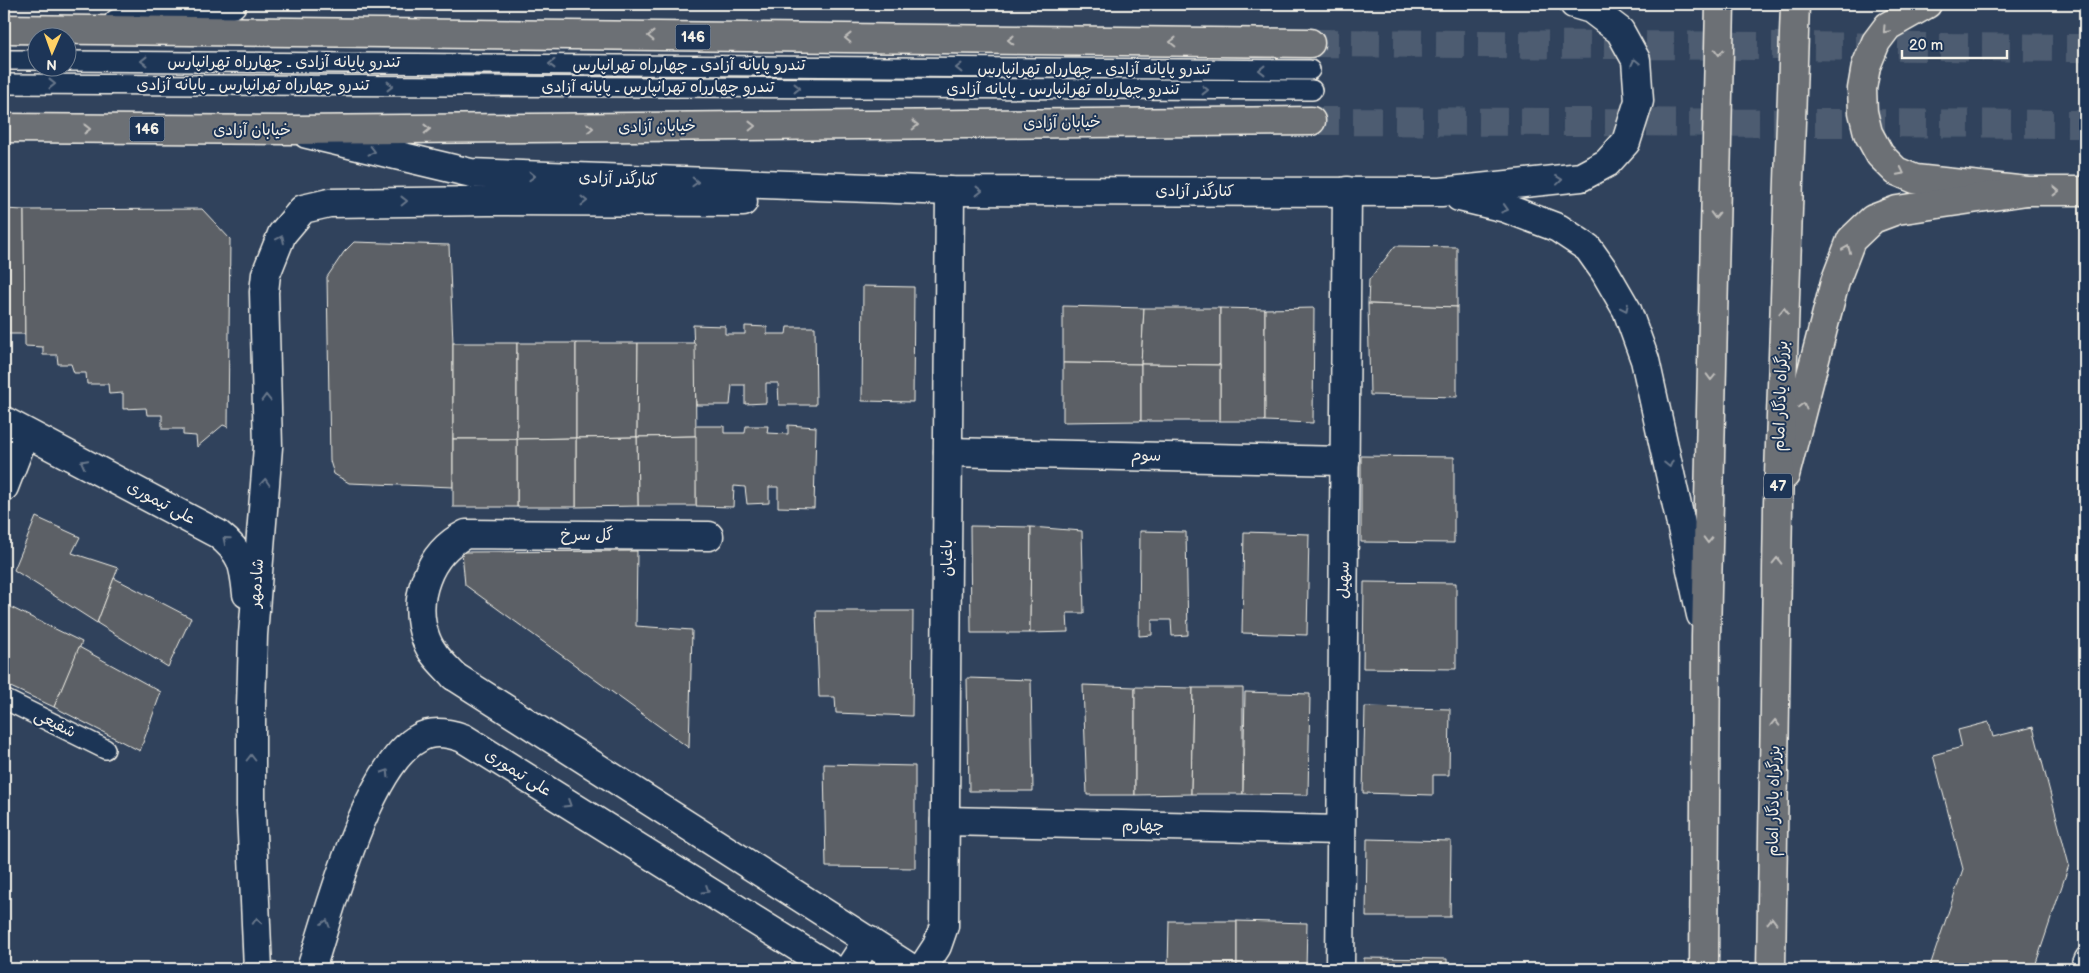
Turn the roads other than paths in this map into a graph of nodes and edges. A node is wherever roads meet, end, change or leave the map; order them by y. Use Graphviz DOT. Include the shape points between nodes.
graph roads {
  1 [pos="232,4"];
  2 [pos="1574,4"];
  3 [pos="1720,4"];
  4 [pos="1795,4"];
  5 [pos="1927,4"];
  6 [pos="4,29"];
  7 [pos="28,29"];
  8 [pos="78,30"];
  9 [pos="78,30"];
  10 [pos="1310,43"];
  11 [pos="4,60"];
  12 [pos="28,60"];
  13 [pos="78,61"];
  14 [pos="1310,70"];
  15 [pos="4,84"];
  16 [pos="1312,90"];
  17 [pos="1311,121"];
  18 [pos="4,128"];
  19 [pos="291,130"];
  20 [pos="2027,190"];
  21 [pos="950,191"];
  22 [pos="1348,191"];
  23 [pos="2085,191"];
  24 [pos="1441,192"];
  25 [pos="303,209"];
  26 [pos="14,427"];
  27 [pos="948,452"];
  28 [pos="1345,460"];
  29 [pos="4,487"];
  30 [pos="1778,504"];
  31 [pos="709,536"];
  32 [pos="253,635"];
  33 [pos="1706,637"];
  34 [pos="4,699"];
  35 [pos="106,749"];
  36 [pos="945,821"];
  37 [pos="1341,830"];
  38 [pos="868,940"];
  39 [pos="2085,957"];
  40 [pos="258,969"];
  41 [pos="311,969"];
  42 [pos="833,969"];
  43 [pos="850,969"];
  44 [pos="912,969"];
  45 [pos="922,969"];
  46 [pos="1340,969"];
  47 [pos="1704,969"];
  48 [pos="1771,969"];
  49 [pos="2080,969"];
  1 -- 8 [label="main road"];
  24 -- 2 [label="main road, one-way" via="1580,177 1607,163 1626,142 1639,101 1636,60 1620,31 1591,9"];
  3 -- 33 [label="main road, one-way"];
  30 -- 4 [label="main road, بزرگراه یادگار امام / 47, one-way"];
  5 -- 20 [label="main road, one-way" via="1888,26 1876,42 1866,66 1862,89 1868,133 1880,155 1896,171 1915,178"];
  6 -- 7 [label="main road, 146"];
  10 -- 9 [label="main road, 146, one-way"];
  11 -- 12 [label="lane"];
  14 -- 13 [label="lane, تندرو پایانه آزادی ـ چهارراه تهرانپارس, one-way"];
  15 -- 16 [label="lane, تندرو چهارراه تهرانپارس ـ پایانه آزادی, one-way"];
  19 -- 17 [label="main road, خیابان آزادی / 146, one-way"];
  18 -- 19 [label="main road, خیابان آزادی / 146, one-way"];
  19 -- 21 [label="main road, کنارگذر آزادی, one-way" via="471,173"];
  20 -- 23 [label="main road, one-way"];
  30 -- 20 [label="main road, one-way" via="1834,282 1851,240 1873,219 1897,210"];
  21 -- 22 [label="main road, کنارگذر آزادی, one-way"];
  25 -- 21 [label="main road, کنارگذر آزادی, one-way" via="329,203 371,202 766,202"];
  21 -- 27 [label="main road, باغبان"];
  22 -- 24 [label="main road, کنارگذر آزادی"];
  22 -- 28 [label="main road, سهیل"];
  24 -- 33 [label="main road, one-way" via="1505,208 1558,228 1588,248 1605,272 1627,310 1645,360"];
  32 -- 25 [label="main road, شادمهر, one-way" via="268,447 266,274 282,234"];
  26 -- 29 [label="main road"];
  32 -- 26 [label="main road, علی تیموری, one-way" via="244,569 233,546 218,534"];
  27 -- 28 [label="main road, سوم"];
  27 -- 36 [label="main road, باغبان"];
  28 -- 37 [label="main road, سهیل"];
  48 -- 30 [label="main road, بزرگراه یادگار امام / 47, one-way"];
  31 -- 38 [label="main road, گل سرخ" via="466,534 453,540 432,566 424,582 420,612 426,640 454,676"];
  40 -- 32 [label="main road, شادمهر, one-way" via="251,811"];
  33 -- 47 [label="main road"];
  34 -- 35 [label="lane, شفیعی"];
  36 -- 37 [label="main road, چهارم"];
  36 -- 45 [label="main road, باغبان" via="944,926 937,946"];
  37 -- 46 [label="main road, سهیل"];
  38 -- 43 [label="main road"];
  38 -- 44 [label="main road"];
  39 -- 49 [label="lane"];
  41 -- 42 [label="main road, علی تیموری, one-way" via="349,853 377,788 406,746 420,737 434,734 463,738"];
}
